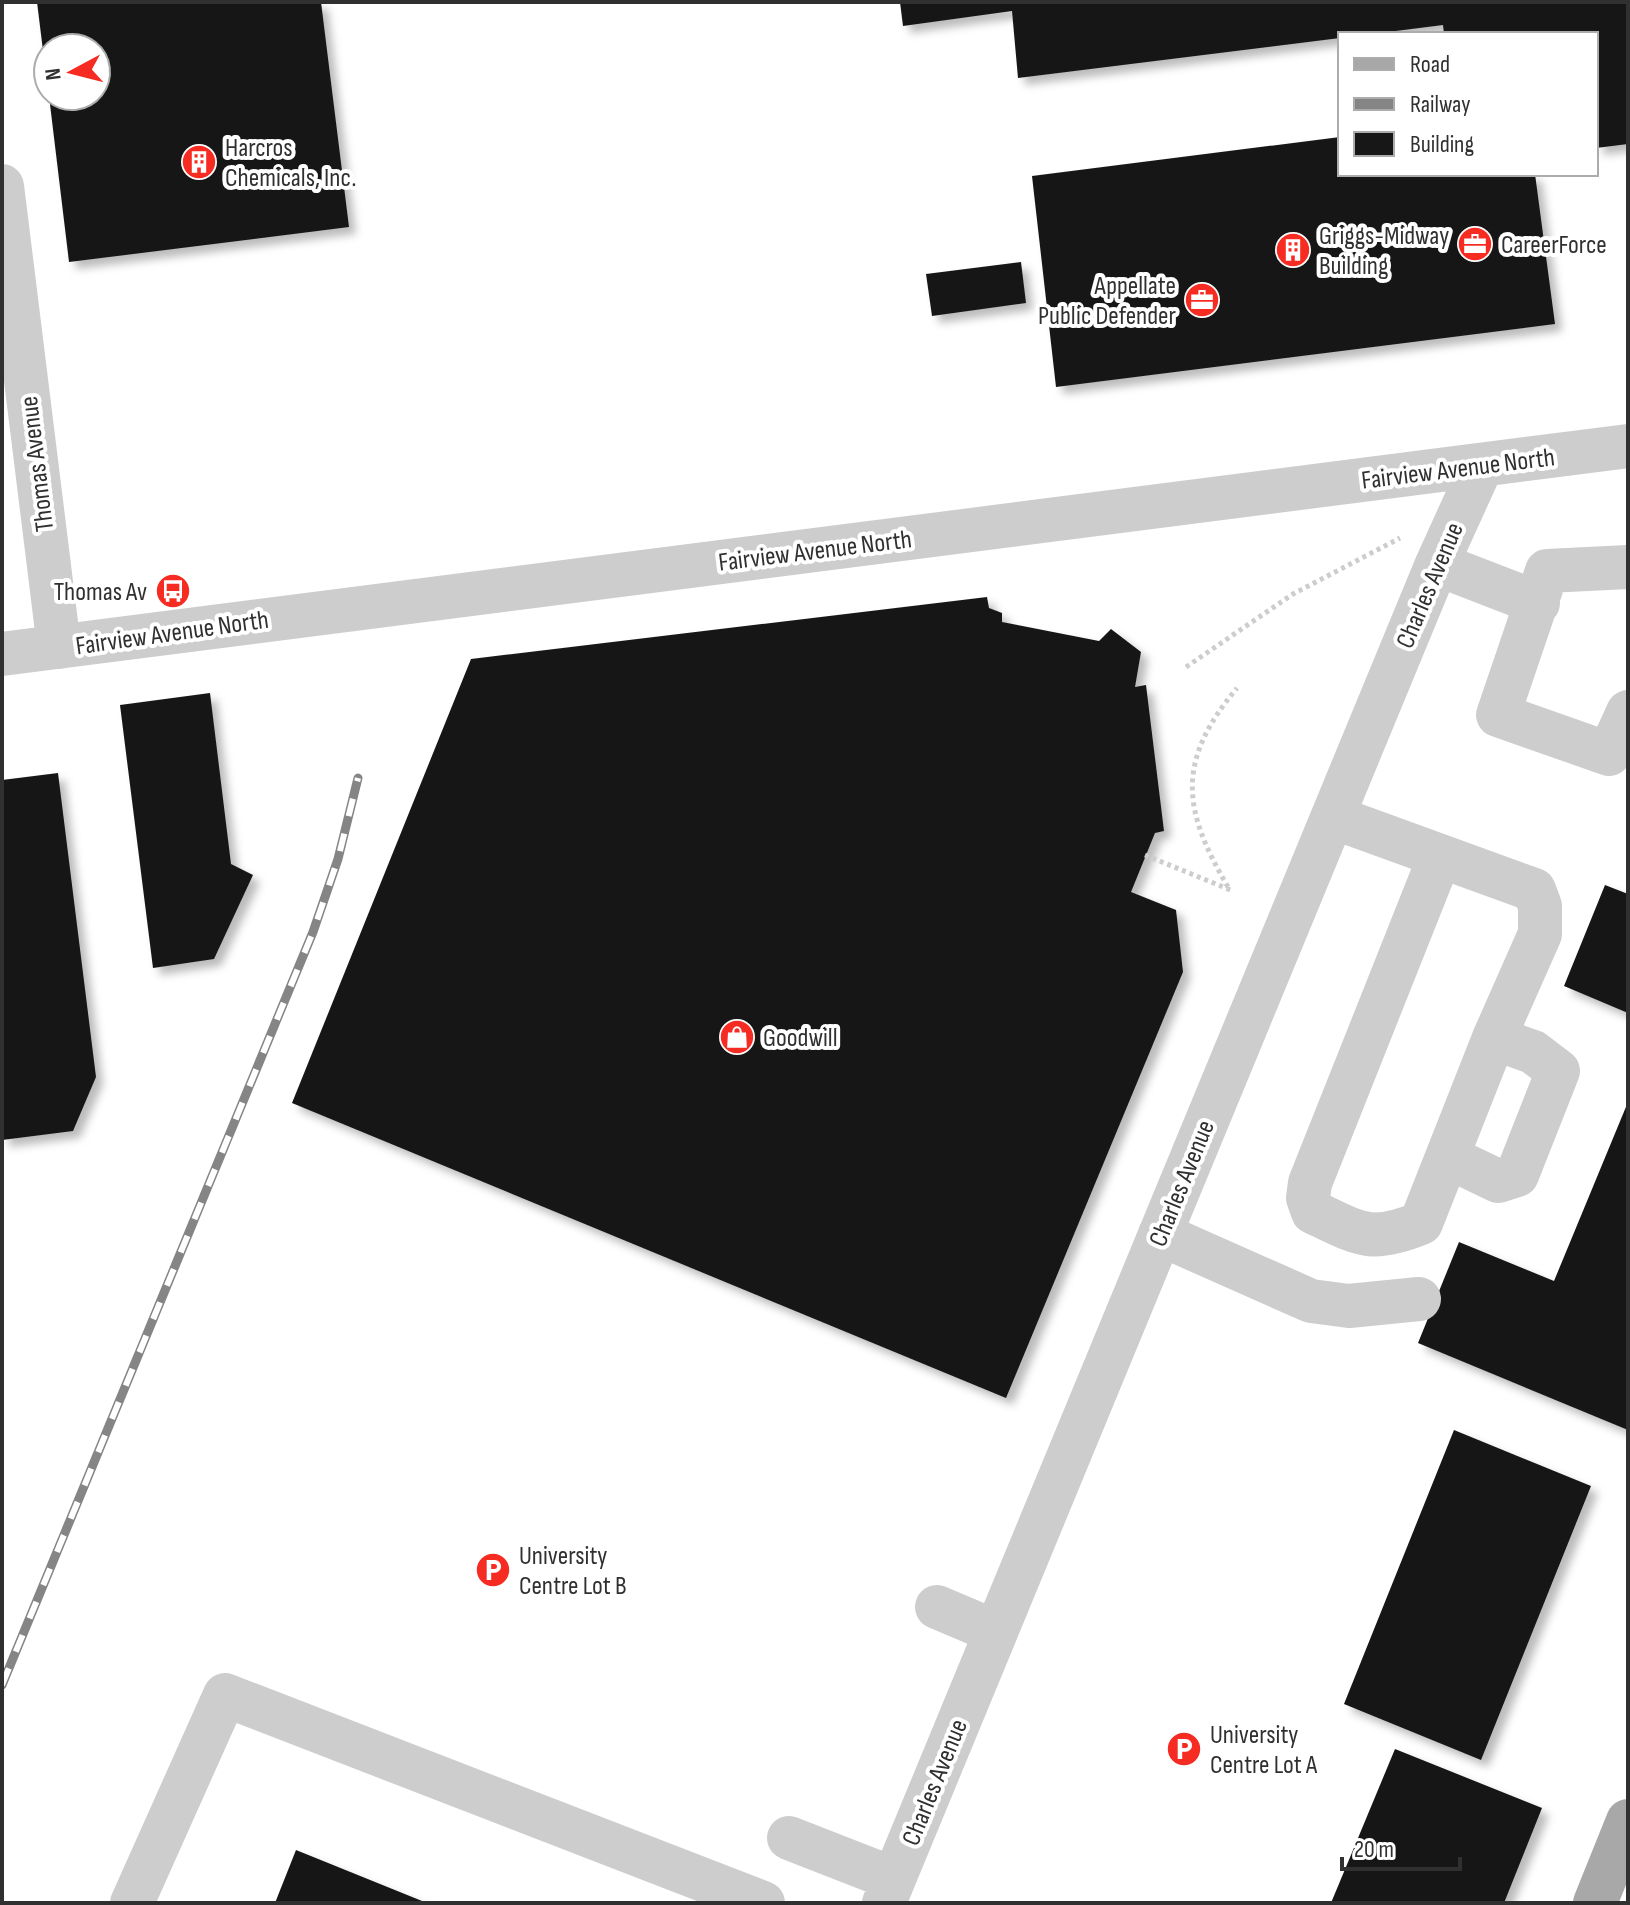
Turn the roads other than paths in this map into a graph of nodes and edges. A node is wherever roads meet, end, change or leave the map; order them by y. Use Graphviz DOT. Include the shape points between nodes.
graph roads {
  1 [pos="2,186"];
  2 [pos="1628,446"];
  3 [pos="1482,465"];
  4 [pos="1437,564"];
  5 [pos="1628,567"];
  6 [pos="1538,603"];
  7 [pos="59,647"];
  8 [pos="2,654"];
  9 [pos="1628,712"];
  10 [pos="1333,817"];
  11 [pos="1440,856"];
  12 [pos="1494,1038"];
  13 [pos="1448,1157"];
  14 [pos="1160,1234"];
  15 [pos="1419,1299"];
  16 [pos="937,1607"];
  17 [pos="996,1632"];
  18 [pos="1628,1821"];
  19 [pos="789,1838"];
  20 [pos="889,1891"];
  21 [pos="132,1903"];
  22 [pos="763,1903"];
  23 [pos="1595,1903"];
  1 -- 7 [label="street, Thomas Avenue"];
  2 -- 3 [label="street, Fairview Avenue North"];
  3 -- 4 [label="street, Charles Avenue"];
  3 -- 7 [label="street, Fairview Avenue North"];
  4 -- 6 [label="street"];
  4 -- 10 [label="street, Charles Avenue"];
  5 -- 6 [label="street" via="1547,571"];
  6 -- 9 [label="street" via="1498,715 1609,754"];
  7 -- 8 [label="street, Fairview Avenue North"];
  10 -- 11 [label="street"];
  10 -- 14 [label="street, Charles Avenue"];
  11 -- 12 [label="street" via="1534,890 1540,906 1540,934"];
  11 -- 13 [label="street" via="1308,1198 1313,1212 1361,1235 1394,1234 1421,1223"];
  12 -- 13 [label="street"];
  12 -- 13 [label="street" via="1533,1052 1558,1071 1517,1175 1498,1181"];
  14 -- 15 [label="street" via="1311,1301 1349,1306"];
  14 -- 17 [label="street, Charles Avenue"];
  16 -- 17 [label="street"];
  17 -- 20 [label="street, Charles Avenue"];
  18 -- 23 [label="main road"];
  19 -- 20 [label="street"];
  21 -- 22 [label="street" via="225,1695"];
}
